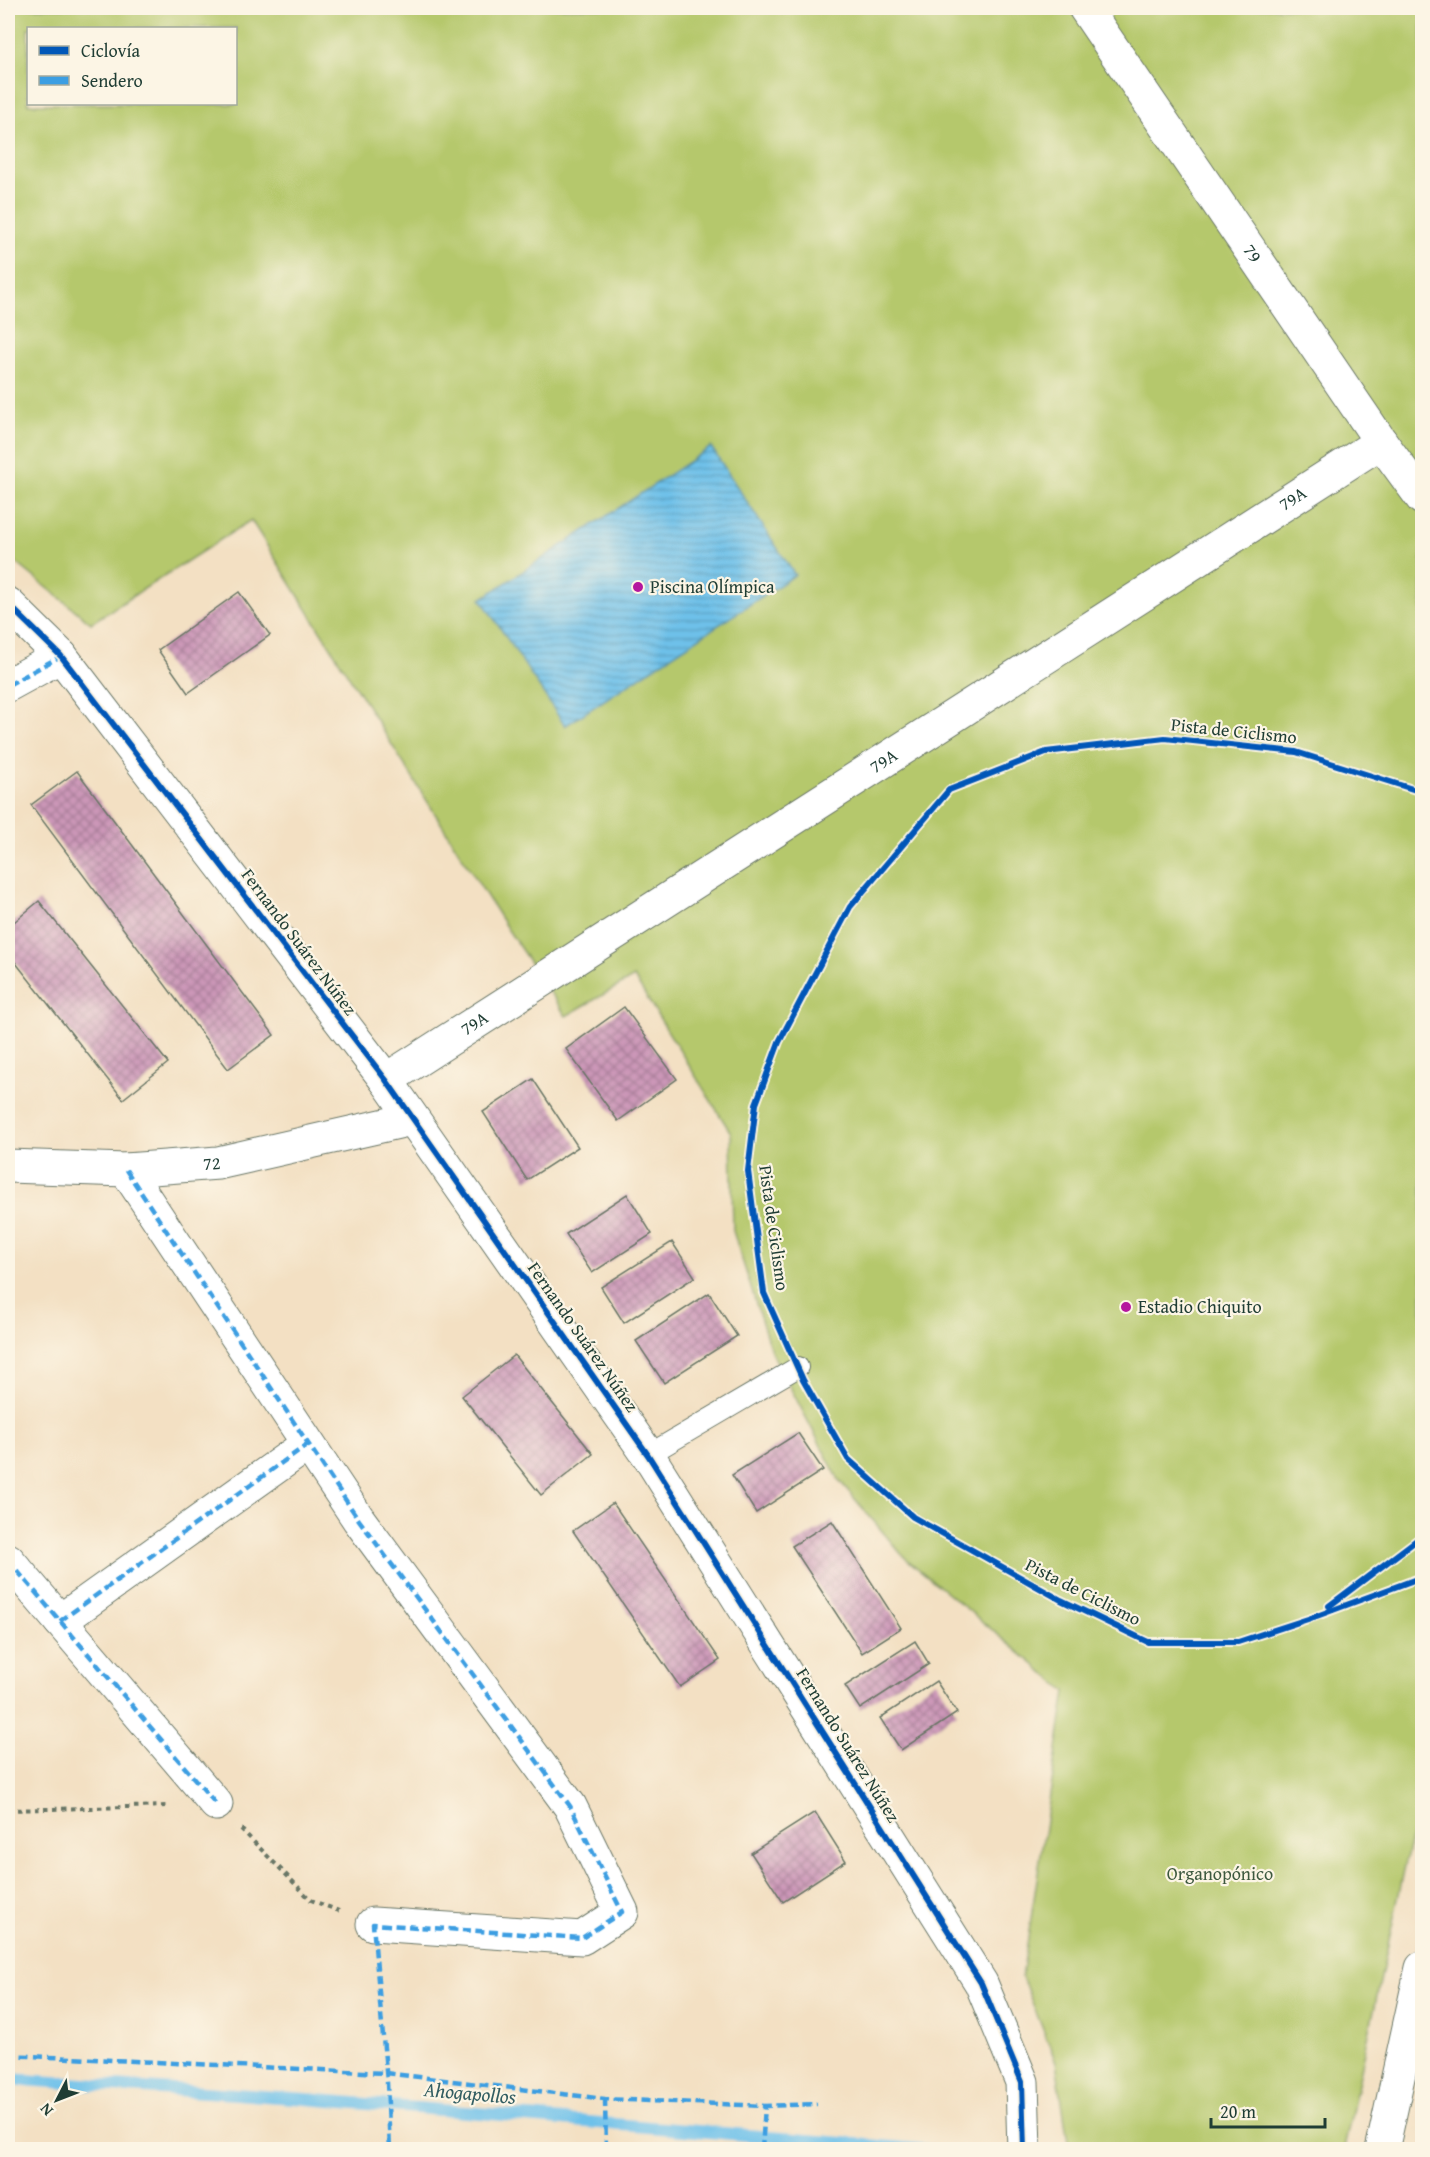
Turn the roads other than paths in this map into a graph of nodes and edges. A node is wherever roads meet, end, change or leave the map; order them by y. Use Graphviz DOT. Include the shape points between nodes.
graph roads {
  1 [pos="1085,8"];
  2 [pos="1381,442"];
  3 [pos="1422,498"];
  4 [pos="8,604"];
  5 [pos="61,656"];
  6 [pos="8,685"];
  7 [pos="386,1080"];
  8 [pos="412,1119"];
  9 [pos="8,1166"];
  10 [pos="126,1170"];
  11 [pos="798,1367"];
  12 [pos="308,1444"];
  13 [pos="648,1455"];
  14 [pos="8,1560"];
  15 [pos="60,1621"];
  16 [pos="216,1804"];
  17 [pos="373,1924"];
  18 [pos="1422,1968"];
  19 [pos="1024,2142"];
  20 [pos="1382,2150"];
  1 -- 2 [label="street, 79"];
  2 -- 3 [label="street, 79"];
  2 -- 7 [label="street, 79A"];
  4 -- 5 [label="street, Fernando Suárez Núñez"];
  5 -- 6 [label="street"];
  5 -- 7 [label="street, Fernando Suárez Núñez"];
  7 -- 8 [label="street, Fernando Suárez Núñez"];
  8 -- 10 [label="street, 72" via="218,1163"];
  8 -- 13 [label="street, Fernando Suárez Núñez"];
  9 -- 10 [label="street, 72"];
  10 -- 12 [label="street"];
  11 -- 13 [label="lane"];
  12 -- 15 [label="street"];
  12 -- 17 [label="street" via="359,1520 570,1806 622,1912 582,1938"];
  13 -- 19 [label="street, Fernando Suárez Núñez" via="981,1983 1022,2082"];
  14 -- 15 [label="street"];
  15 -- 16 [label="street"];
  18 -- 20 [label="street"];
}
